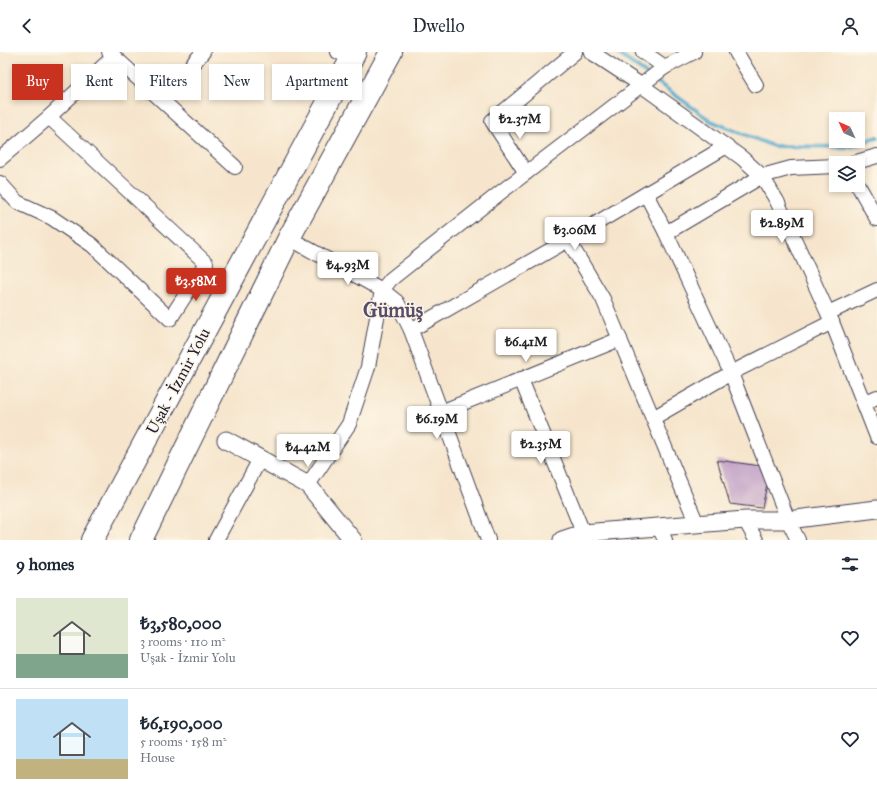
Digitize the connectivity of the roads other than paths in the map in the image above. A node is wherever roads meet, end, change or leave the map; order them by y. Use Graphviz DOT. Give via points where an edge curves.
graph roads {
  1 [pos="203,52"];
  2 [pos="391,52"];
  3 [pos="575,52"];
  4 [pos="591,52"];
  5 [pos="643,52"];
  6 [pos="694,52"];
  7 [pos="736,52"];
  8 [pos="112,54"];
  9 [pos="348,54"];
  10 [pos="193,64"];
  11 [pos="665,67"];
  12 [pos="135,75"];
  13 [pos="756,85"];
  14 [pos="642,86"];
  15 [pos="162,100"];
  16 [pos="49,117"];
  17 [pos="725,147"];
  18 [pos="877,156"];
  19 [pos="0,159"];
  20 [pos="865,160"];
  21 [pos="829,166"];
  22 [pos="234,168"];
  23 [pos="526,173"];
  24 [pos="762,176"];
  25 [pos="0,182"];
  26 [pos="862,192"];
  27 [pos="646,194"];
  28 [pos="877,219"];
  29 [pos="666,233"];
  30 [pos="289,238"];
  31 [pos="568,240"];
  32 [pos="382,290"];
  33 [pos="877,290"];
  34 [pos="830,317"];
  35 [pos="411,330"];
  36 [pos="620,339"];
  37 [pos="731,373"];
  38 [pos="521,379"];
  39 [pos="877,397"];
  40 [pos="864,402"];
  41 [pos="441,412"];
  42 [pos="653,418"];
  43 [pos="877,437"];
  44 [pos="226,440"];
  45 [pos="260,459"];
  46 [pos="308,485"];
  47 [pos="877,508"];
  48 [pos="745,520"];
  49 [pos="788,520"];
  50 [pos="697,524"];
  51 [pos="662,533"];
  52 [pos="585,537"];
  53 [pos="92,540"];
  54 [pos="141,540"];
  55 [pos="216,540"];
  56 [pos="353,540"];
  57 [pos="488,540"];
  58 [pos="562,540"];
  59 [pos="756,540"];
  60 [pos="798,540"];
  1 -- 10 [label="street"];
  2 -- 30 [label="highway"];
  3 -- 23 [label="street" via="492,121"];
  4 -- 14 [label="street"];
  5 -- 11 [label="street"];
  6 -- 11 [label="street"];
  7 -- 13 [label="street"];
  8 -- 12 [label="street"];
  8 -- 16 [label="street"];
  9 -- 53 [label="highway, Uşak - İzmir Yolu"];
  11 -- 14 [label="street"];
  14 -- 17 [label="street"];
  14 -- 23 [label="street"];
  15 -- 22 [label="street"];
  16 -- 19 [label="street"];
  16 -- 25 [label="street" via="206,263 170,319 92,244 52,218 17,202"];
  17 -- 24 [label="street"];
  17 -- 27 [label="street"];
  18 -- 20 [label="street"];
  21 -- 24 [label="street" via="791,168"];
  23 -- 32 [label="street" via="391,279"];
  24 -- 29 [label="street"];
  24 -- 34 [label="street" via="777,201"];
  26 -- 28 [label="street"];
  27 -- 29 [label="street"];
  27 -- 31 [label="street"];
  29 -- 37 [label="street"];
  30 -- 32 [label="street"];
  30 -- 54 [label="highway"];
  31 -- 35 [label="street"];
  31 -- 36 [label="street" via="603,299"];
  32 -- 35 [label="street" via="396,302"];
  32 -- 46 [label="street" via="368,367 349,424"];
  33 -- 34 [label="street"];
  34 -- 37 [label="street"];
  34 -- 40 [label="street"];
  35 -- 41 [label="street"];
  36 -- 38 [label="street"];
  36 -- 42 [label="street"];
  37 -- 42 [label="street"];
  37 -- 49 [label="street"];
  38 -- 41 [label="street"];
  38 -- 52 [label="street"];
  39 -- 40 [label="street"];
  40 -- 43 [label="street"];
  41 -- 57 [label="street"];
  42 -- 50 [label="street"];
  44 -- 45 [label="street"];
  45 -- 46 [label="street"];
  45 -- 55 [label="street"];
  46 -- 56 [label="street"];
  47 -- 49 [label="street"];
  48 -- 49 [label="street"];
  48 -- 50 [label="street"];
  48 -- 59 [label="street"];
  49 -- 60 [label="street"];
  50 -- 51 [label="street"];
  51 -- 52 [label="street"];
  52 -- 58 [label="street"];
}
